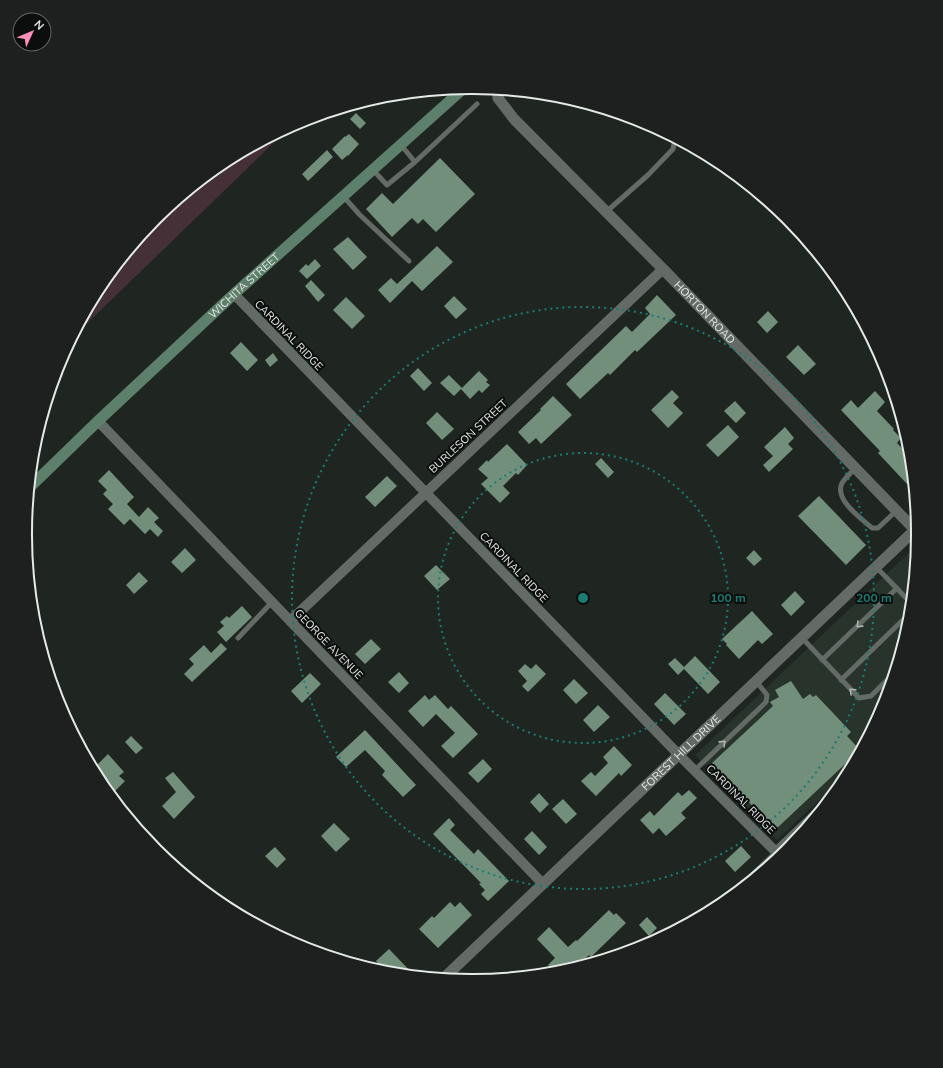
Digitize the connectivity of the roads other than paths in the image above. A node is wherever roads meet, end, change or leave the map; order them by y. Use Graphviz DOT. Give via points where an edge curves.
graph roads {
  1 [pos="457,95"];
  2 [pos="497,95"];
  3 [pos="477,104"];
  4 [pos="674,144"];
  5 [pos="400,145"];
  6 [pos="415,162"];
  7 [pos="373,170"];
  8 [pos="343,196"];
  9 [pos="606,212"];
  10 [pos="409,261"];
  11 [pos="663,269"];
  12 [pos="234,294"];
  13 [pos="98,421"];
  14 [pos="855,468"];
  15 [pos="36,482"];
  16 [pos="425,492"];
  17 [pos="896,511"];
  18 [pos="911,524"];
  19 [pos="911,535"];
  20 [pos="876,567"];
  21 [pos="897,588"];
  22 [pos="906,598"];
  23 [pos="272,602"];
  24 [pos="903,620"];
  25 [pos="290,621"];
  26 [pos="238,638"];
  27 [pos="802,638"];
  28 [pos="822,660"];
  29 [pos="841,680"];
  30 [pos="756,681"];
  31 [pos="886,681"];
  32 [pos="679,755"];
  33 [pos="695,770"];
  34 [pos="775,851"];
  35 [pos="543,884"];
  36 [pos="449,973"];
  1 -- 5 [label="main road, WICHITA STREET"];
  2 -- 9 [label="street, HORTON ROAD" via="514,119"];
  3 -- 6 [label="lane"];
  4 -- 9 [label="lane" via="673,149 648,174"];
  5 -- 6 [label="lane"];
  5 -- 7 [label="main road, WICHITA STREET"];
  6 -- 7 [label="lane" via="387,184"];
  7 -- 8 [label="main road, WICHITA STREET"];
  8 -- 10 [label="lane"];
  8 -- 12 [label="main road, WICHITA STREET"];
  9 -- 11 [label="street, HORTON ROAD"];
  11 -- 14 [label="street, HORTON ROAD"];
  11 -- 16 [label="street, BURLESON STREET"];
  12 -- 13 [label="main road, WICHITA STREET"];
  12 -- 16 [label="street, CARDINAL RIDGE"];
  13 -- 15 [label="main road, WICHITA STREET"];
  13 -- 23 [label="street, GEORGE AVENUE"];
  14 -- 17 [label="street, HORTON ROAD"];
  14 -- 17 [label="lane" via="842,483 840,492 843,501 872,528 878,528"];
  16 -- 25 [label="street, BURLESON STREET"];
  16 -- 32 [label="street, CARDINAL RIDGE"];
  17 -- 18 [label="street, HORTON ROAD"];
  19 -- 20 [label="street, FOREST HILL DRIVE"];
  20 -- 21 [label="lane"];
  20 -- 27 [label="street, FOREST HILL DRIVE"];
  21 -- 22 [label="lane"];
  21 -- 28 [label="lane, one-way"];
  23 -- 25 [label="street, GEORGE AVENUE"];
  23 -- 26 [label="lane"];
  24 -- 29 [label="lane"];
  25 -- 35 [label="street, GEORGE AVENUE"];
  27 -- 28 [label="lane"];
  27 -- 30 [label="street, FOREST HILL DRIVE"];
  28 -- 29 [label="lane"];
  31 -- 29 [label="lane, one-way" via="871,696 860,698"];
  30 -- 32 [label="street, FOREST HILL DRIVE"];
  33 -- 30 [label="lane, one-way" via="766,702 767,695"];
  32 -- 33 [label="street, CARDINAL RIDGE"];
  32 -- 35 [label="street, FOREST HILL DRIVE"];
  33 -- 34 [label="street, CARDINAL RIDGE"];
  35 -- 36 [label="street, FOREST HILL DRIVE"];
}
